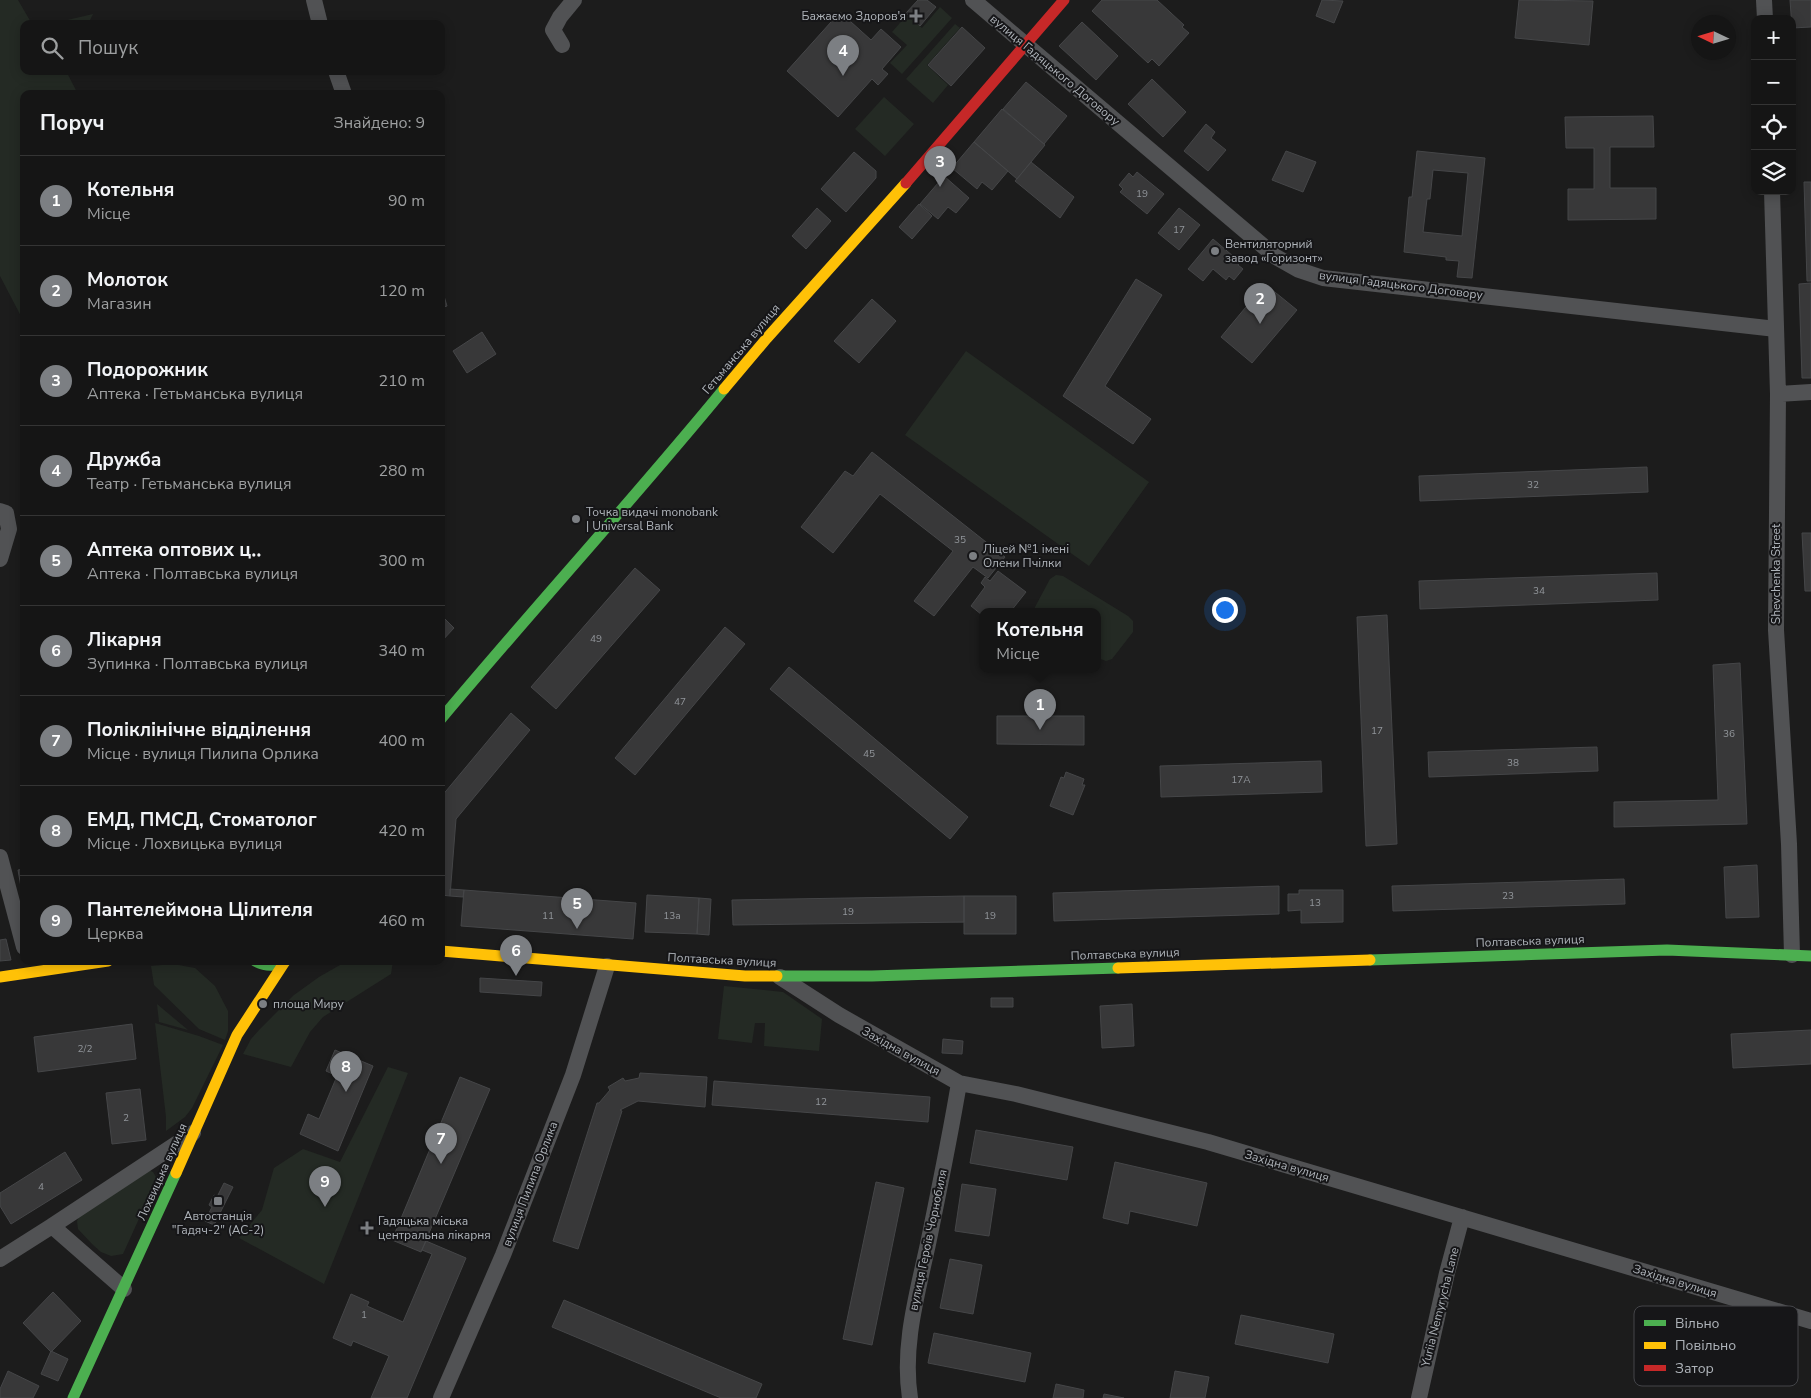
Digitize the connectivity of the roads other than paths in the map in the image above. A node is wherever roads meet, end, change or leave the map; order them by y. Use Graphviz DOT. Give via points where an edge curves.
graph roads {
  1 [pos="314,0"];
  2 [pos="574,0"];
  3 [pos="973,0"];
  4 [pos="1064,0"];
  5 [pos="1764,0"];
  6 [pos="1765,15"];
  7 [pos="319,20"];
  8 [pos="562,44"];
  9 [pos="1025,44"];
  10 [pos="337,75"];
  11 [pos="343,90"];
  12 [pos="1772,195"];
  13 [pos="1776,330"];
  14 [pos="1811,392"];
  15 [pos="1778,394"];
  16 [pos="0,511"];
  17 [pos="0,560"];
  18 [pos="445,714"];
  19 [pos="0,857"];
  20 [pos="20,932"];
  21 [pos="445,951"];
  22 [pos="1792,956"];
  23 [pos="1811,956"];
  24 [pos="55,965"];
  25 [pos="265,965"];
  26 [pos="278,965"];
  27 [pos="283,965"];
  28 [pos="607,966"];
  29 [pos="29,967"];
  30 [pos="0,977"];
  31 [pos="780,977"];
  32 [pos="959,1083"];
  33 [pos="195,1132"];
  34 [pos="1462,1217"];
  35 [pos="52,1226"];
  36 [pos="0,1258"];
  37 [pos="124,1289"];
  38 [pos="1761,1306"];
  39 [pos="1798,1317"];
  40 [pos="1811,1321"];
  41 [pos="73,1398"];
  42 [pos="441,1398"];
  43 [pos="910,1398"];
  44 [pos="1419,1398"];
  1 -- 7 [label="street"];
  2 -- 8 [label="street" via="553,30"];
  3 -- 9 [label="street, вулиця Гадяцького Договору"];
  4 -- 9 [label="street, Гетьманська вулиця"];
  5 -- 6 [label="street"];
  9 -- 13 [label="street, вулиця Гадяцького Договору" via="1276,257 1299,270 1323,278"];
  9 -- 18 [label="street, Гетьманська вулиця" via="868,227 767,338"];
  10 -- 11 [label="street"];
  12 -- 13 [label="street, Shevchenka Street"];
  13 -- 15 [label="street, Shevchenka Street"];
  14 -- 15 [label="street"];
  15 -- 22 [label="street, Shevchenka Street" via="1776,630"];
  16 -- 17 [label="street" via="6,513 9,529"];
  19 -- 20 [label="street"];
  21 -- 28 [label="street, Полтавська вулиця"];
  22 -- 23 [label="street, Полтавська вулиця"];
  22 -- 31 [label="street, Полтавська вулиця" via="1667,950"];
  24 -- 29 [label="street"];
  25 -- 26 [label="street"];
  27 -- 33 [label="street, Лохвицька вулиця" via="237,1035"];
  28 -- 31 [label="street, Полтавська вулиця"];
  28 -- 42 [label="street, вулиця Пилипа Орлика" via="573,1074 503,1255"];
  29 -- 30 [label="street"];
  31 -- 32 [label="street, Західна вулиця" via="839,1015"];
  32 -- 34 [label="street, Західна вулиця" via="1208,1142"];
  32 -- 43 [label="street, вулиця Героїв Чорнобиля" via="909,1331 907,1382"];
  33 -- 35 [label="street"];
  33 -- 37 [label="street, Лохвицька вулиця"];
  34 -- 38 [label="street, Західна вулиця"];
  34 -- 44 [label="street, Yuriia Nemyrycha Lane"];
  35 -- 36 [label="street"];
  35 -- 37 [label="street"];
  37 -- 41 [label="street, Лохвицька вулиця"];
  39 -- 40 [label="street, Західна вулиця"];
}
